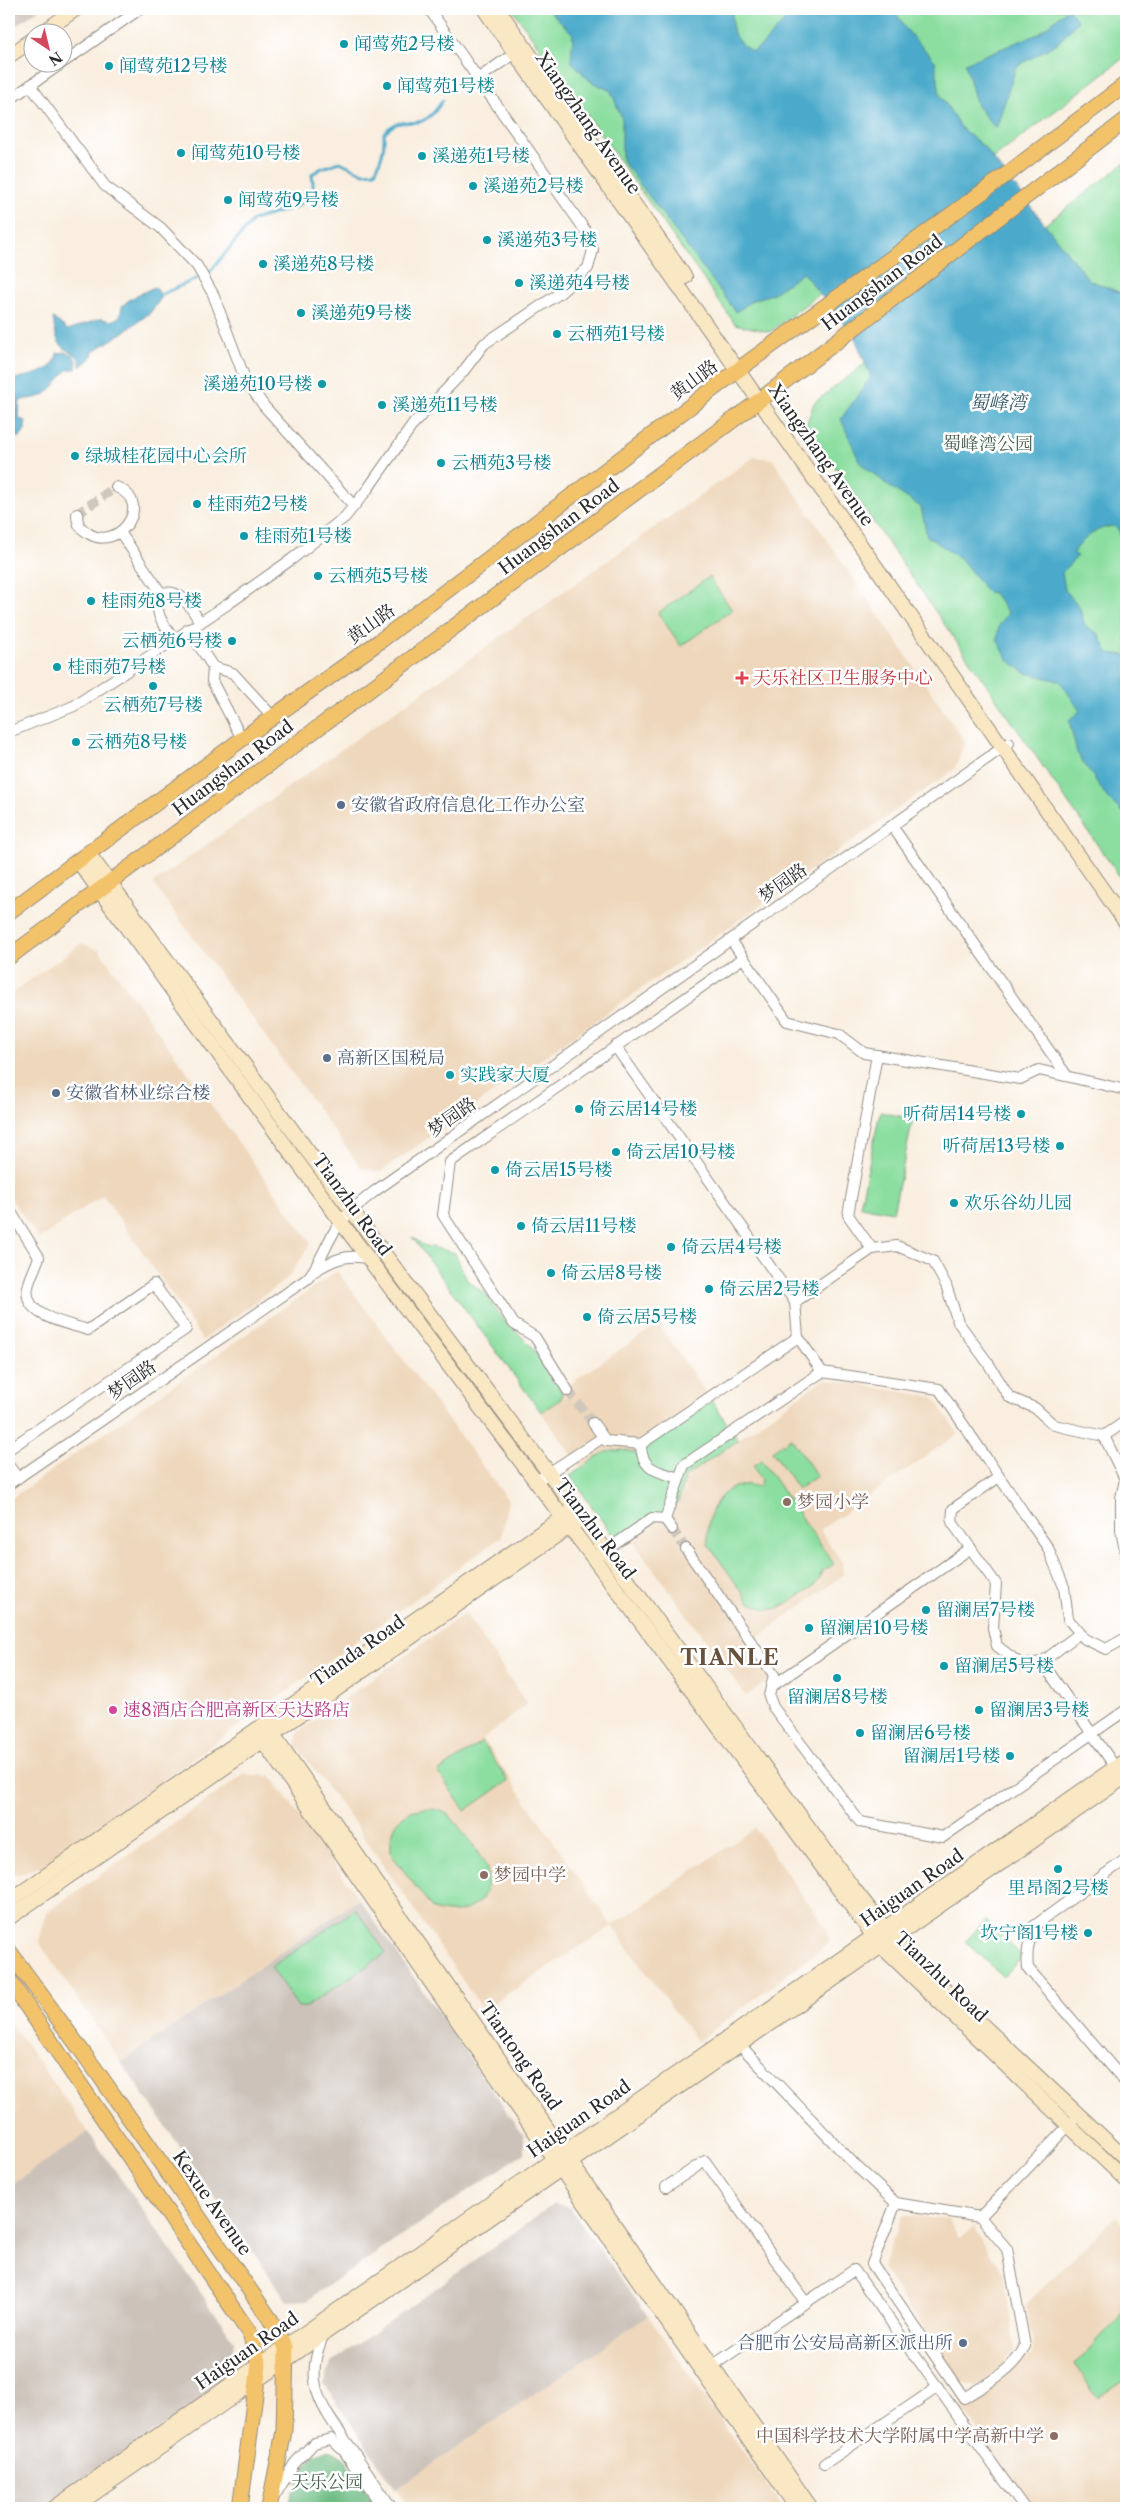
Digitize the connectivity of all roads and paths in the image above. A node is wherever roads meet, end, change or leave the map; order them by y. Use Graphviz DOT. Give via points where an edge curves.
graph roads {
  1 [pos="76,9"];
  2 [pos="140,9"];
  3 [pos="429,9"];
  4 [pos="484,9"];
  5 [pos="498,9"];
  6 [pos="57,22"];
  7 [pos="22,47"];
  8 [pos="520,49"];
  9 [pos="9,56"];
  10 [pos="479,78"];
  11 [pos="1126,84"];
  12 [pos="30,85"];
  13 [pos="9,100"];
  14 [pos="1126,120"];
  15 [pos="742,367"];
  16 [pos="763,398"];
  17 [pos="116,487"];
  18 [pos="354,506"];
  19 [pos="77,514"];
  20 [pos="120,532"];
  21 [pos="161,593"];
  22 [pos="200,622"];
  23 [pos="188,629"];
  24 [pos="173,639"];
  25 [pos="213,667"];
  26 [pos="273,717"];
  27 [pos="9,732"];
  28 [pos="242,739"];
  29 [pos="1006,745"];
  30 [pos="892,826"];
  31 [pos="83,857"];
  32 [pos="104,887"];
  33 [pos="9,912"];
  34 [pos="1126,912"];
  35 [pos="1126,923"];
  36 [pos="731,940"];
  37 [pos="9,957"];
  38 [pos="743,958"];
  39 [pos="615,1046"];
  40 [pos="877,1055"];
  41 [pos="1067,1076"];
  42 [pos="1126,1090"];
  43 [pos="9,1209"];
  44 [pos="352,1211"];
  45 [pos="342,1222"];
  46 [pos="872,1248"];
  47 [pos="369,1259"];
  48 [pos="313,1273"];
  49 [pos="795,1302"];
  50 [pos="798,1337"];
  51 [pos="822,1372"];
  52 [pos="568,1391"];
  53 [pos="1126,1421"];
  54 [pos="593,1423"];
  55 [pos="1104,1436"];
  56 [pos="602,1438"];
  57 [pos="641,1444"];
  58 [pos="9,1449"];
  59 [pos="9,1466"];
  60 [pos="549,1473"];
  61 [pos="999,1477"];
  62 [pos="18,1478"];
  63 [pos="679,1478"];
  64 [pos="535,1482"];
  65 [pos="9,1484"];
  66 [pos="579,1513"];
  67 [pos="665,1519"];
  68 [pos="566,1522"];
  69 [pos="672,1529"];
  70 [pos="971,1548"];
  71 [pos="686,1549"];
  72 [pos="600,1555"];
  73 [pos="1126,1557"];
  74 [pos="1080,1633"];
  75 [pos="1126,1638"];
  76 [pos="1042,1662"];
  77 [pos="771,1687"];
  78 [pos="1126,1710"];
  79 [pos="265,1732"];
  80 [pos="1092,1734"];
  81 [pos="1123,1771"];
  82 [pos="1126,1859"];
  83 [pos="9,1901"];
  84 [pos="9,1918"];
  85 [pos="883,1938"];
  86 [pos="9,1951"];
  87 [pos="9,1980"];
  88 [pos="735,2041"];
  89 [pos="1126,2083"];
  90 [pos="1080,2114"];
  91 [pos="1069,2126"];
  92 [pos="1126,2159"];
  93 [pos="562,2161"];
  94 [pos="1126,2180"];
  95 [pos="666,2187"];
  96 [pos="896,2203"];
  97 [pos="980,2217"];
  98 [pos="806,2303"];
  99 [pos="324,2334"];
  100 [pos="286,2354"];
  101 [pos="259,2365"];
  102 [pos="712,2366"];
  103 [pos="256,2381"];
  104 [pos="938,2387"];
  105 [pos="824,2464"];
  106 [pos="269,2507"];
  107 [pos="54,2508"];
  108 [pos="73,2508"];
  109 [pos="240,2508"];
  110 [pos="383,2508"];
  111 [pos="392,2508"];
  112 [pos="797,2508"];
  113 [pos="811,2508"];
  114 [pos="1024,2508"];
  1 -- 6 [label="street"];
  2 -- 12 [label="street"];
  3 -- 10 [label="street"];
  4 -- 8 [label="street, Xiangzhang Avenue"];
  5 -- 8 [label="street, Xiangzhang Avenue"];
  7 -- 9 [label="street"];
  8 -- 10 [label="street"];
  8 -- 15 [label="street, Xiangzhang Avenue"];
  10 -- 18 [label="street" via="585,230 594,250 588,268 560,293 484,344 462,373 414,423"];
  11 -- 15 [label="main road, 黄山路"];
  12 -- 13 [label="street"];
  12 -- 18 [label="street" via="105,186 161,228 203,276 245,379 264,406"];
  14 -- 16 [label="main road, Huangshan Road"];
  15 -- 16 [label="street, Xiangzhang Avenue"];
  15 -- 26 [label="main road, 黄山路" via="380,641"];
  16 -- 29 [label="street, Xiangzhang Avenue"];
  16 -- 32 [label="main road, Huangshan Road"];
  17 -- 20 [label="street" via="129,497 134,509 131,521"];
  18 -- 22 [label="street" via="345,517 292,559"];
  19 -- 20 [label="street" via="81,528 92,536 106,538"];
  20 -- 21 [label="street"];
  21 -- 22 [label="street" via="176,593"];
  21 -- 24 [label="street" via="156,606"];
  22 -- 23 [label="street"];
  23 -- 24 [label="street"];
  23 -- 25 [label="street"];
  24 -- 27 [label="street" via="74,706"];
  25 -- 26 [label="street" via="233,673"];
  25 -- 28 [label="street" via="212,681"];
  26 -- 28 [label="main road, 黄山路"];
  28 -- 31 [label="main road, 黄山路"];
  29 -- 30 [label="street, 梦园路"];
  29 -- 34 [label="street, Xiangzhang Avenue"];
  29 -- 35 [label="street, Xiangzhang Avenue"];
  30 -- 36 [label="street, 梦园路"];
  30 -- 41 [label="street"];
  31 -- 32 [label="street, Tianzhu Road"];
  31 -- 33 [label="main road, 黄山路"];
  32 -- 37 [label="main road, Huangshan Road"];
  32 -- 44 [label="street, Tianzhu Road"];
  32 -- 45 [label="street, Tianzhu Road"];
  36 -- 38 [label="street"];
  36 -- 44 [label="street, 梦园路"];
  38 -- 39 [label="street"];
  38 -- 40 [label="street" via="787,1021 839,1034 864,1053"];
  39 -- 49 [label="street"];
  39 -- 52 [label="street" via="450,1162 443,1214 514,1324 535,1337"];
  40 -- 41 [label="street" via="1020,1079 1039,1070"];
  40 -- 46 [label="street" via="848,1215"];
  41 -- 42 [label="street"];
  43 -- 58 [label="street" via="40,1257 28,1288 30,1302 37,1313 88,1330 154,1284 186,1329"];
  44 -- 45 [label="street, 梦园路"];
  44 -- 60 [label="street, Tianzhu Road"];
  45 -- 47 [label="street, Tianzhu Road"];
  45 -- 48 [label="street, 梦园路"];
  46 -- 49 [label="street"];
  46 -- 55 [label="street" via="897,1246 933,1261 946,1285 958,1322 1009,1397 1035,1408 1054,1425"];
  47 -- 48 [label="street" via="347,1256 329,1262"];
  47 -- 64 [label="street, Tianzhu Road"];
  48 -- 62 [label="street, 梦园路"];
  49 -- 50 [label="street"];
  50 -- 51 [label="street"];
  50 -- 57 [label="street"];
  51 -- 61 [label="street" via="939,1389"];
  51 -- 63 [label="street" via="684,1465"];
  53 -- 55 [label="street"];
  54 -- 56 [label="street"];
  55 -- 73 [label="street" via="1125,1478 1121,1498"];
  56 -- 57 [label="street"];
  56 -- 60 [label="street"];
  57 -- 63 [label="street" via="641,1457 646,1464"];
  59 -- 62 [label="street"];
  60 -- 64 [label="street"];
  60 -- 66 [label="street, Tianzhu Road"];
  61 -- 70 [label="street" via="953,1509 952,1522"];
  61 -- 74 [label="street" via="1048,1548 1064,1587 1068,1618"];
  62 -- 65 [label="street, 梦园路"];
  63 -- 67 [label="street"];
  64 -- 68 [label="street, Tianzhu Road"];
  66 -- 68 [label="street, Tianda Road"];
  66 -- 72 [label="street, Tianzhu Road"];
  67 -- 69 [label="street"];
  67 -- 72 [label="street" via="652,1518"];
  68 -- 72 [label="street, Tianzhu Road"];
  68 -- 79 [label="street, Tianda Road"];
  70 -- 76 [label="street" via="996,1584 992,1628 997,1646 1022,1665"];
  70 -- 77 [label="street"];
  71 -- 77 [label="street" via="774,1674"];
  72 -- 85 [label="street, Tianzhu Road"];
  74 -- 75 [label="street" via="1106,1649"];
  74 -- 76 [label="street"];
  76 -- 80 [label="street"];
  77 -- 80 [label="street" via="769,1696 773,1707 860,1822 943,1837"];
  78 -- 80 [label="street"];
  79 -- 83 [label="street, Tianda Road"];
  79 -- 84 [label="street, Tianda Road"];
  79 -- 93 [label="street, Tiantong Road"];
  80 -- 81 [label="street"];
  81 -- 85 [label="street, Haiguan Road"];
  82 -- 89 [label="street" via="1034,1926 1027,1958 1028,1968"];
  85 -- 88 [label="street, Haiguan Road"];
  85 -- 90 [label="street, Tianzhu Road" via="901,1949"];
  85 -- 91 [label="street, Tianzhu Road"];
  86 -- 100 [label="main road, Kexue Avenue" via="270,2319"];
  87 -- 101 [label="main road" via="250,2334"];
  88 -- 93 [label="street, Haiguan Road"];
  88 -- 96 [label="street"];
  90 -- 91 [label="street"];
  90 -- 92 [label="street, Tianzhu Road"];
  91 -- 94 [label="street, Tianzhu Road"];
  91 -- 97 [label="street"];
  93 -- 99 [label="street, Haiguan Road"];
  93 -- 100 [label="street, Haiguan Road"];
  93 -- 102 [label="street, Tiantong Road"];
  93 -- 112 [label="street, Tiantong Road"];
  95 -- 98 [label="street" via="706,2161"];
  96 -- 97 [label="street"];
  96 -- 97 [label="street" via="872,2264 964,2398 995,2379 1020,2358 1025,2346 1007,2249"];
  98 -- 102 [label="street"];
  98 -- 104 [label="street" via="854,2270"];
  99 -- 100 [label="street, Haiguan Road"];
  99 -- 111 [label="street" via="314,2362 315,2384 322,2408"];
  100 -- 101 [label="street, Haiguan Road"];
  100 -- 103 [label="street, Haiguan Road"];
  100 -- 106 [label="main road" via="284,2431"];
  101 -- 103 [label="main road"];
  101 -- 107 [label="street, Haiguan Road"];
  102 -- 113 [label="street, Tiantong Road"];
  103 -- 108 [label="street, Haiguan Road"];
  103 -- 109 [label="main road"];
  104 -- 105 [label="street"];
  104 -- 114 [label="street"];
  106 -- 110 [label="street" via="294,2464 314,2443 331,2439 344,2451"];
}
